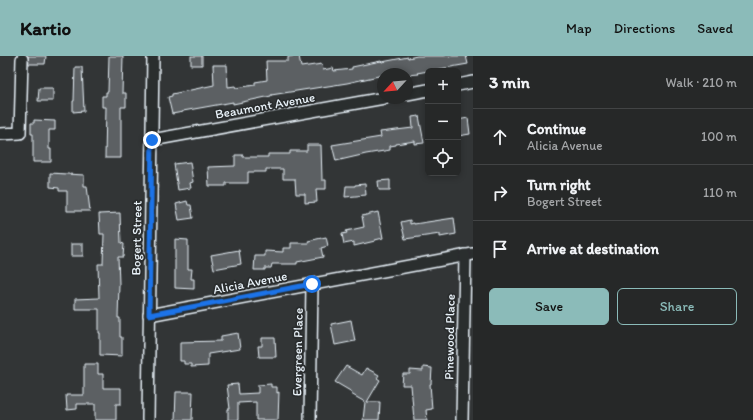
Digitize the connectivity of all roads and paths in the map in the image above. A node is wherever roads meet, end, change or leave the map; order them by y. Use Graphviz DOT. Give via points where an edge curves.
graph roads {
  1 [pos="153,56"];
  2 [pos="22,59"];
  3 [pos="473,82"];
  4 [pos="461,84"];
  5 [pos="425,91"];
  6 [pos="413,93"];
  7 [pos="377,99"];
  8 [pos="0,134"];
  9 [pos="152,140"];
  10 [pos="469,255"];
  11 [pos="312,284"];
  12 [pos="149,315"];
  13 [pos="148,420"];
  14 [pos="310,420"];
  15 [pos="462,420"];
  1 -- 9 [label="street, Bogert Street"];
  2 -- 8 [label="street" via="20,133"];
  3 -- 4 [label="street"];
  5 -- 6 [label="street"];
  7 -- 9 [label="street, Beaumont Avenue"];
  9 -- 12 [label="street, Bogert Street"];
  10 -- 11 [label="street, Alicia Avenue"];
  10 -- 15 [label="street, Pinewood Place"];
  11 -- 12 [label="street, Alicia Avenue"];
  11 -- 14 [label="street, Evergreen Place"];
  12 -- 13 [label="street, Bogert Street"];
}
